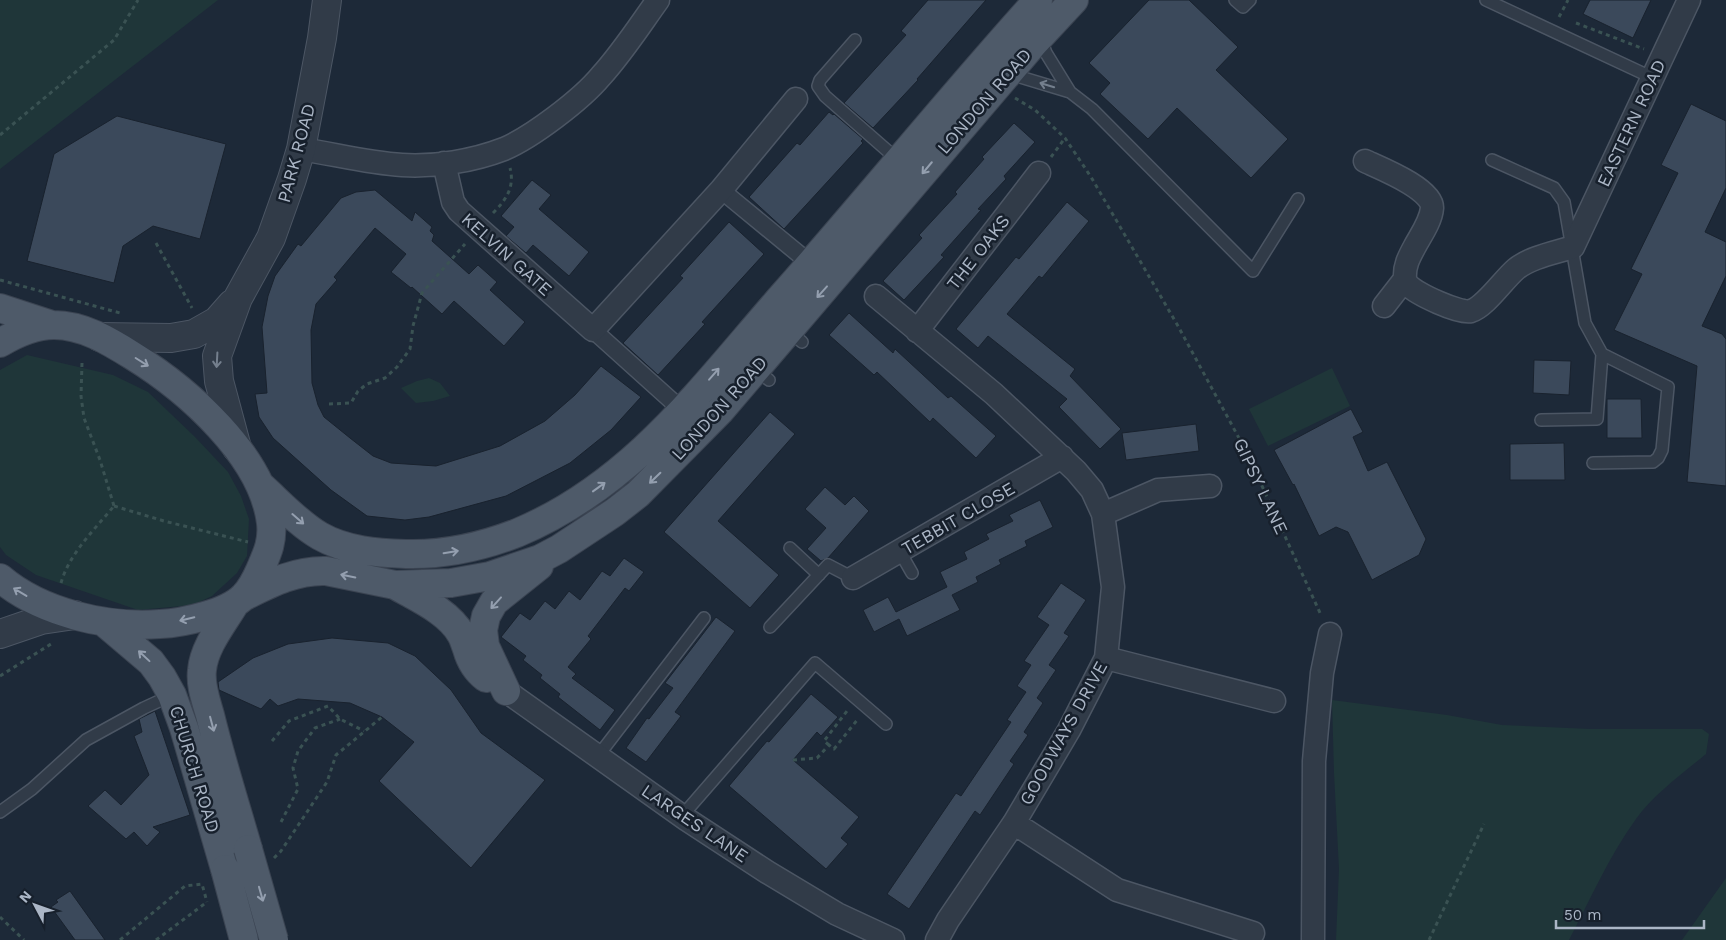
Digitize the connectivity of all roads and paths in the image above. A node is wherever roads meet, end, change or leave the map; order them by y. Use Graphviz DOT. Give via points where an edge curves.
graph roads {
  1 [pos="138,0"];
  2 [pos="327,0"];
  3 [pos="1074,0"];
  4 [pos="1235,0"];
  5 [pos="1250,0"];
  6 [pos="1486,0"];
  7 [pos="1568,0"];
  8 [pos="1689,0"];
  9 [pos="656,1"];
  10 [pos="1550,12"];
  11 [pos="1028,16"];
  12 [pos="1559,17"];
  13 [pos="855,40"];
  14 [pos="1646,50"];
  15 [pos="1653,78"];
  16 [pos="1009,84"];
  17 [pos="1070,92"];
  18 [pos="796,100"];
  19 [pos="0,135"];
  20 [pos="504,148"];
  21 [pos="301,149"];
  22 [pos="898,160"];
  23 [pos="1492,160"];
  24 [pos="1365,161"];
  25 [pos="444,163"];
  26 [pos="1038,173"];
  27 [pos="721,190"];
  28 [pos="1298,199"];
  29 [pos="490,216"];
  30 [pos="466,243"];
  31 [pos="156,244"];
  32 [pos="1573,247"];
  33 [pos="810,264"];
  34 [pos="1405,279"];
  35 [pos="0,280"];
  36 [pos="876,296"];
  37 [pos="238,298"];
  38 [pos="1384,306"];
  39 [pos="99,307"];
  40 [pos="0,308"];
  41 [pos="192,309"];
  42 [pos="52,325"];
  43 [pos="593,330"];
  44 [pos="917,331"];
  45 [pos="100,337"];
  46 [pos="0,342"];
  47 [pos="1602,354"];
  48 [pos="82,363"];
  49 [pos="672,402"];
  50 [pos="329,404"];
  51 [pos="1541,420"];
  52 [pos="237,448"];
  53 [pos="1062,458"];
  54 [pos="1593,463"];
  55 [pos="261,486"];
  56 [pos="1210,486"];
  57 [pos="114,506"];
  58 [pos="1103,514"];
  59 [pos="251,543"];
  60 [pos="790,548"];
  61 [pos="559,549"];
  62 [pos="900,552"];
  63 [pos="912,573"];
  64 [pos="819,575"];
  65 [pos="0,578"];
  66 [pos="853,578"];
  67 [pos="61,583"];
  68 [pos="395,585"];
  69 [pos="239,600"];
  70 [pos="75,614"];
  71 [pos="704,618"];
  72 [pos="105,623"];
  73 [pos="770,627"];
  74 [pos="0,634"];
  75 [pos="1330,634"];
  76 [pos="51,644"];
  77 [pos="1106,658"];
  78 [pos="0,676"];
  79 [pos="506,691"];
  80 [pos="172,695"];
  81 [pos="856,698"];
  82 [pos="1274,701"];
  83 [pos="867,708"];
  84 [pos="382,717"];
  85 [pos="340,719"];
  86 [pos="886,724"];
  87 [pos="364,731"];
  88 [pos="272,741"];
  89 [pos="829,745"];
  90 [pos="598,756"];
  91 [pos="793,760"];
  92 [pos="0,812"];
  93 [pos="682,816"];
  94 [pos="281,822"];
  95 [pos="1014,823"];
  96 [pos="1484,824"];
  97 [pos="259,855"];
  98 [pos="211,899"];
  99 [pos="207,902"];
  100 [pos="0,917"];
  101 [pos="1253,934"];
  102 [pos="24,940"];
  103 [pos="120,940"];
  104 [pos="156,940"];
  105 [pos="244,940"];
  106 [pos="274,940"];
  107 [pos="893,940"];
  108 [pos="937,940"];
  109 [pos="1313,940"];
  110 [pos="1429,940"];
  1 -- 19 [label="path" via="114,40"];
  2 -- 21 [label="street, PARK ROAD"];
  3 -- 11 [label="main road, LONDON ROAD"];
  4 -- 5 [label="lane" via="1243,7"];
  6 -- 15 [label="lane"];
  7 -- 12 [label="path"];
  8 -- 15 [label="street, EASTERN ROAD"];
  9 -- 20 [label="street" via="601,77 555,117"];
  10 -- 12 [label="path"];
  11 -- 16 [label="main road, LONDON ROAD"];
  11 -- 17 [label="lane"];
  11 -- 22 [label="main road, LONDON ROAD" via="977,68"];
  12 -- 14 [label="path"];
  13 -- 22 [label="lane" via="818,86 825,96"];
  15 -- 32 [label="street, EASTERN ROAD"];
  17 -- 16 [label="lane, one-way"];
  16 -- 61 [label="main road, LONDON ROAD, one-way" via="762,374 720,411 638,494"];
  16 -- 75 [label="path, GIPSY LANE" via="1065,138 1178,326 1246,451"];
  17 -- 28 [label="lane" via="1092,109 1253,271"];
  18 -- 27 [label="street"];
  20 -- 25 [label="street"];
  20 -- 29 [label="path" via="512,183 510,192"];
  21 -- 25 [label="street" via="403,165"];
  21 -- 37 [label="street, PARK ROAD" via="271,238"];
  22 -- 33 [label="main road, LONDON ROAD"];
  23 -- 32 [label="lane" via="1554,188 1564,202"];
  24 -- 34 [label="street" via="1416,187 1432,204 1406,265"];
  25 -- 43 [label="street, KELVIN GATE" via="452,202 459,211"];
  26 -- 44 [label="street, THE OAKS"];
  27 -- 33 [label="street"];
  27 -- 43 [label="street"];
  30 -- 50 [label="path" via="422,293 410,350 397,367 384,378 367,384 351,403"];
  31 -- 41 [label="path"];
  32 -- 34 [label="street" via="1526,262 1482,303 1467,312 1435,301 1407,284"];
  32 -- 47 [label="lane" via="1585,323"];
  55 -- 33 [label="main road, LONDON ROAD, one-way" via="320,536 350,548 392,554 444,553 511,535 578,502 637,457 678,416"];
  34 -- 38 [label="street"];
  35 -- 39 [label="path"];
  36 -- 44 [label="street"];
  37 -- 45 [label="street, PARK ROAD" via="217,321 194,334 171,338"];
  37 -- 52 [label="street, PARK ROAD, one-way" via="216,362"];
  40 -- 42 [label="main road"];
  42 -- 45 [label="main road" via="79,329"];
  42 -- 46 [label="main road"];
  43 -- 49 [label="street"];
  44 -- 53 [label="street" via="994,394"];
  45 -- 52 [label="main road, one-way" via="154,369 191,398"];
  47 -- 51 [label="lane" via="1597,419"];
  47 -- 54 [label="lane" via="1668,387 1662,450 1658,458 1653,462"];
  48 -- 57 [label="path" via="84,418"];
  52 -- 55 [label="main road"];
  53 -- 58 [label="street, GOODWAYS DRIVE" via="1092,490"];
  53 -- 62 [label="street, TEBBIT CLOSE"];
  55 -- 69 [label="main road, CHURCH ROAD" via="271,523 271,545 258,576"];
  56 -- 58 [label="street" via="1158,490"];
  57 -- 59 [label="path"];
  57 -- 67 [label="path" via="65,570"];
  58 -- 77 [label="street, GOODWAYS DRIVE" via="1113,587"];
  60 -- 64 [label="lane"];
  61 -- 68 [label="main road, LONDON ROAD" via="490,576 451,583"];
  61 -- 79 [label="main road, one-way" via="494,602 486,616 483,630 485,646"];
  62 -- 63 [label="lane"];
  62 -- 66 [label="street, TEBBIT CLOSE"];
  64 -- 66 [label="lane" via="828,565"];
  64 -- 73 [label="lane"];
  70 -- 65 [label="main road, one-way" via="25,596"];
  68 -- 69 [label="main road, LONDON ROAD, one-way" via="315,571 279,579"];
  68 -- 79 [label="main road" via="441,613 454,625 480,674"];
  69 -- 72 [label="main road, LONDON ROAD, one-way" via="202,616 165,624"];
  69 -- 97 [label="main road, CHURCH ROAD, one-way" via="210,645 202,676 213,725"];
  70 -- 72 [label="main road"];
  70 -- 74 [label="street" via="41,620"];
  71 -- 90 [label="lane"];
  80 -- 72 [label="main road, CHURCH ROAD, one-way" via="151,662"];
  75 -- 109 [label="street" via="1322,673 1314,761"];
  76 -- 78 [label="path"];
  77 -- 82 [label="street"];
  77 -- 95 [label="street, GOODWAYS DRIVE" via="1069,730"];
  79 -- 90 [label="street, LARGES LANE"];
  80 -- 92 [label="lane" via="86,740 32,789"];
  80 -- 105 [label="main road, CHURCH ROAD, bridge"];
  81 -- 83 [label="lane"];
  81 -- 89 [label="path" via="824,741"];
  81 -- 93 [label="lane" via="815,663"];
  83 -- 86 [label="lane"];
  83 -- 89 [label="path" via="834,749"];
  84 -- 87 [label="path"];
  85 -- 87 [label="path"];
  85 -- 88 [label="path" via="328,706 289,721"];
  85 -- 94 [label="path" via="315,728 298,751 294,768 298,789"];
  87 -- 97 [label="path" via="336,755 327,782 281,851"];
  89 -- 91 [label="path" via="817,758"];
  90 -- 93 [label="street, LARGES LANE"];
  93 -- 107 [label="street, LARGES LANE" via="806,896"];
  95 -- 101 [label="street" via="1117,890"];
  95 -- 108 [label="street, GOODWAYS DRIVE"];
  96 -- 110 [label="path"];
  97 -- 106 [label="main road, CHURCH ROAD, one-way, bridge"];
  98 -- 99 [label="path"];
  99 -- 103 [label="path" via="202,884 186,886"];
  99 -- 104 [label="path"];
  100 -- 102 [label="path"];
}
